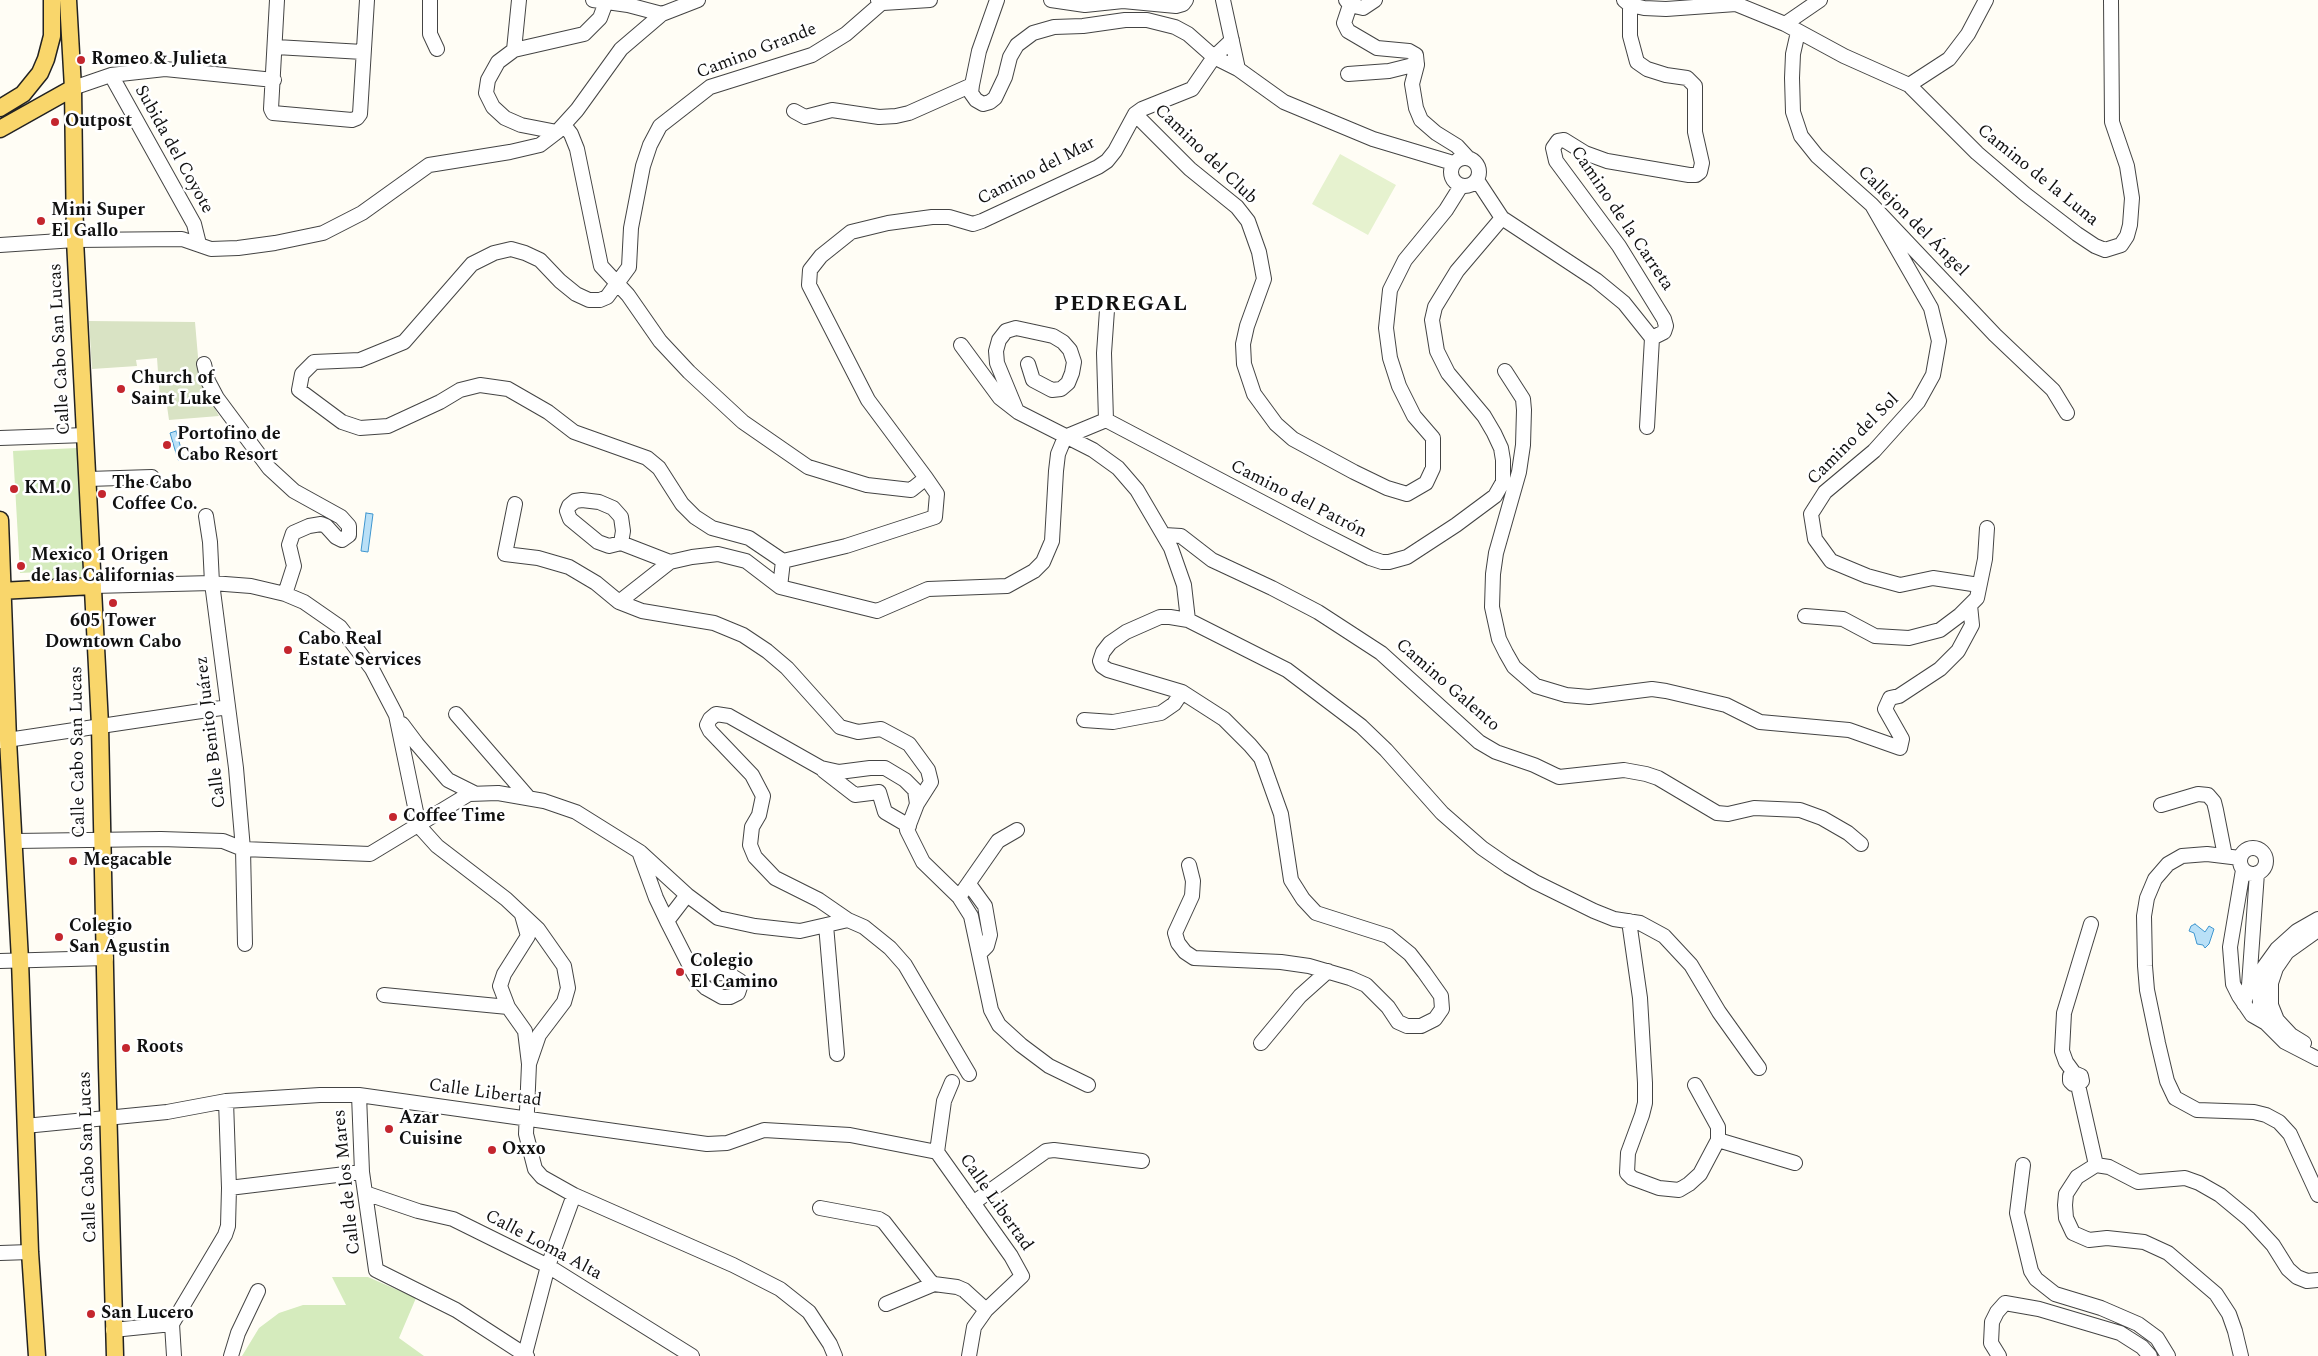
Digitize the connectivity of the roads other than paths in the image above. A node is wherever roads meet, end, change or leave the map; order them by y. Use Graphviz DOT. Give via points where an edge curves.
graph roads {
  1 [pos="52,0"];
  2 [pos="68,0"];
  3 [pos="277,0"];
  4 [pos="367,0"];
  5 [pos="430,0"];
  6 [pos="519,0"];
  7 [pos="698,0"];
  8 [pos="930,0"];
  9 [pos="997,0"];
  10 [pos="1051,0"];
  11 [pos="1186,0"];
  12 [pos="1223,0"];
  13 [pos="1375,0"];
  14 [pos="1820,0"];
  15 [pos="1986,0"];
  16 [pos="2111,0"];
  17 [pos="599,1"];
  18 [pos="882,1"];
  19 [pos="1348,2"];
  20 [pos="1627,2"];
  21 [pos="1738,2"];
  22 [pos="1699,4"];
  23 [pos="662,14"];
  24 [pos="1785,24"];
  25 [pos="1798,32"];
  26 [pos="1232,40"];
  27 [pos="276,47"];
  28 [pos="437,49"];
  29 [pos="514,50"];
  30 [pos="363,52"];
  31 [pos="1214,57"];
  32 [pos="1417,64"];
  33 [pos="1238,69"];
  34 [pos="1348,74"];
  35 [pos="111,75"];
  36 [pos="57,76"];
  37 [pos="274,80"];
  38 [pos="972,85"];
  39 [pos="1909,85"];
  40 [pos="0,108"];
  41 [pos="794,111"];
  42 [pos="1135,114"];
  43 [pos="0,116"];
  44 [pos="0,129"];
  45 [pos="561,129"];
  46 [pos="1468,158"];
  47 [pos="1453,163"];
  48 [pos="1477,180"];
  49 [pos="1461,186"];
  50 [pos="1872,205"];
  51 [pos="1502,218"];
  52 [pos="75,240"];
  53 [pos="199,244"];
  54 [pos="0,245"];
  55 [pos="617,282"];
  56 [pos="1107,310"];
  57 [pos="1652,338"];
  58 [pos="961,345"];
  59 [pos="204,364"];
  60 [pos="1028,364"];
  61 [pos="1505,371"];
  62 [pos="1018,412"];
  63 [pos="2068,413"];
  64 [pos="1106,420"];
  65 [pos="1647,427"];
  66 [pos="86,435"];
  67 [pos="1065,437"];
  68 [pos="0,438"];
  69 [pos="152,477"];
  70 [pos="926,478"];
  71 [pos="88,480"];
  72 [pos="1503,482"];
  73 [pos="1511,498"];
  74 [pos="515,504"];
  75 [pos="206,516"];
  76 [pos="0,520"];
  77 [pos="1987,528"];
  78 [pos="1164,535"];
  79 [pos="621,543"];
  80 [pos="783,561"];
  81 [pos="670,562"];
  82 [pos="212,583"];
  83 [pos="1979,584"];
  84 [pos="94,586"];
  85 [pos="780,587"];
  86 [pos="2,591"];
  87 [pos="285,594"];
  88 [pos="619,602"];
  89 [pos="1970,605"];
  90 [pos="1805,616"];
  91 [pos="1188,620"];
  92 [pos="1182,692"];
  93 [pos="228,707"];
  94 [pos="456,714"];
  95 [pos="396,715"];
  96 [pos="1084,720"];
  97 [pos="100,725"];
  98 [pos="4,740"];
  99 [pos="822,768"];
  100 [pos="474,793"];
  101 [pos="528,797"];
  102 [pos="916,804"];
  103 [pos="2161,806"];
  104 [pos="419,826"];
  105 [pos="909,826"];
  106 [pos="1017,830"];
  107 [pos="101,840"];
  108 [pos="15,841"];
  109 [pos="1861,844"];
  110 [pos="244,849"];
  111 [pos="640,852"];
  112 [pos="2225,856"];
  113 [pos="1189,865"];
  114 [pos="2246,867"];
  115 [pos="970,884"];
  116 [pos="687,895"];
  117 [pos="959,897"];
  118 [pos="522,915"];
  119 [pos="848,920"];
  120 [pos="2318,920"];
  121 [pos="667,921"];
  122 [pos="1629,921"];
  123 [pos="2091,924"];
  124 [pos="826,925"];
  125 [pos="2318,930"];
  126 [pos="245,944"];
  127 [pos="980,953"];
  128 [pos="106,958"];
  129 [pos="20,960"];
  130 [pos="0,961"];
  131 [pos="1328,971"];
  132 [pos="694,974"];
  133 [pos="384,995"];
  134 [pos="2244,1004"];
  135 [pos="508,1006"];
  136 [pos="2272,1021"];
  137 [pos="1260,1043"];
  138 [pos="2318,1049"];
  139 [pos="837,1054"];
  140 [pos="2318,1060"];
  141 [pos="529,1064"];
  142 [pos="1759,1068"];
  143 [pos="969,1074"];
  144 [pos="952,1082"];
  145 [pos="1088,1085"];
  146 [pos="1695,1085"];
  147 [pos="359,1095"];
  148 [pos="226,1101"];
  149 [pos="109,1118"];
  150 [pos="525,1118"];
  151 [pos="26,1126"];
  152 [pos="1718,1140"];
  153 [pos="937,1152"];
  154 [pos="1142,1162"];
  155 [pos="1795,1163"];
  156 [pos="2023,1165"];
  157 [pos="2096,1165"];
  158 [pos="362,1172"];
  159 [pos="229,1188"];
  160 [pos="365,1193"];
  161 [pos="574,1195"];
  162 [pos="2318,1195"];
  163 [pos="973,1203"];
  164 [pos="820,1208"];
  165 [pos="30,1252"];
  166 [pos="0,1253"];
  167 [pos="548,1266"];
  168 [pos="2318,1280"];
  169 [pos="934,1284"];
  170 [pos="258,1291"];
  171 [pos="886,1304"];
  172 [pos="986,1310"];
  173 [pos="172,1324"];
  174 [pos="113,1330"];
  175 [pos="526,1355"];
  176 [pos="37,1356"];
  177 [pos="115,1356"];
  178 [pos="174,1356"];
  179 [pos="231,1356"];
  180 [pos="692,1356"];
  181 [pos="835,1356"];
  182 [pos="969,1356"];
  183 [pos="1999,1356"];
  184 [pos="2150,1356"];
  185 [pos="2168,1356"];
  186 [pos="2240,1356"];
  1 -- 36 [label="main road" via="48,53"];
  2 -- 36 [label="main road, Calle Cabo San Lucas"];
  3 -- 27 [label="street"];
  4 -- 30 [label="street"];
  5 -- 28 [label="street" via="430,34"];
  6 -- 29 [label="street"];
  7 -- 23 [label="street"];
  8 -- 18 [label="street"];
  9 -- 38 [label="street" via="979,51"];
  10 -- 11 [label="street" via="1085,5 1123,2 1176,6"];
  12 -- 26 [label="street"];
  13 -- 19 [label="street" via="1363,8"];
  14 -- 24 [label="street"];
  15 -- 39 [label="street" via="1979,17 1949,59"];
  16 -- 39 [label="street, Camino de la Luna" via="2112,122 2132,198 2127,236 2117,248 2105,250 2095,246 2049,212 1977,153"];
  17 -- 23 [label="street"];
  17 -- 29 [label="street" via="600,18 584,34"];
  18 -- 55 [label="street, Camino Grande" via="846,34 812,55 710,87 660,126 643,166 629,267"];
  19 -- 32 [label="street" via="1344,23 1348,31 1377,48 1409,52 1416,56"];
  20 -- 22 [label="street" via="1644,8 1666,9"];
  20 -- 57 [label="street, Camino de la Carreta" via="1630,36 1637,62 1666,75 1687,78 1695,86 1695,132 1702,163 1700,172 1689,175 1607,161 1564,140 1558,141 1553,148 1556,161 1619,246 1664,319 1664,332"];
  21 -- 22 [label="street"];
  21 -- 24 [label="street"];
  23 -- 45 [label="street" via="621,49 592,92"];
  24 -- 25 [label="street"];
  25 -- 39 [label="street"];
  25 -- 50 [label="street, Callejon del Ángel" via="1792,78 1795,124 1817,156"];
  26 -- 31 [label="street"];
  26 -- 33 [label="street"];
  27 -- 30 [label="street"];
  27 -- 37 [label="street"];
  29 -- 45 [label="street" via="498,62 488,80 486,93 493,107 505,118 521,125"];
  30 -- 37 [label="street" via="360,114 357,118 277,115 271,109"];
  31 -- 33 [label="street"];
  31 -- 38 [label="street" via="1188,34 1147,20 1054,27 1033,33 1018,45 1010,57 995,98 990,102 983,104 976,100 971,93"];
  31 -- 42 [label="street" via="1192,89"];
  32 -- 34 [label="street" via="1389,71"];
  32 -- 46 [label="street" via="1412,84 1421,120"];
  33 -- 47 [label="street" via="1284,102 1373,139"];
  35 -- 36 [label="street"];
  35 -- 37 [label="street" via="165,69"];
  35 -- 53 [label="street, Subida del Coyote" via="194,224"];
  36 -- 40 [label="main road"];
  36 -- 43 [label="main road"];
  36 -- 44 [label="main road"];
  36 -- 52 [label="main road, Calle Cabo San Lucas"];
  38 -- 41 [label="street" via="896,116 832,110 805,117"];
  42 -- 49 [label="street, Camino del Club" via="1190,169 1237,207 1248,221 1264,279 1243,344 1244,364 1254,394 1276,424 1293,439 1387,488 1407,494 1426,483 1433,468 1433,438 1414,416 1390,358 1386,328 1390,290 1405,260 1446,210"];
  42 -- 70 [label="street, Camino del Mar" via="1115,151 1098,167 973,224 949,217 932,217 888,222 851,232 821,256 810,270 809,285 868,400"];
  45 -- 53 [label="street" via="540,145 429,165 362,212 323,232 247,248 211,249"];
  45 -- 55 [label="street" via="571,134 577,149 601,266"];
  46 -- 47 [label="street"];
  46 -- 48 [label="street" via="1478,166"];
  47 -- 49 [label="street" via="1451,177"];
  48 -- 49 [label="street"];
  48 -- 51 [label="street"];
  50 -- 63 [label="street, Callejon del Ángel" via="1995,335 2053,390"];
  50 -- 83 [label="street, Camino del Sol" via="1931,308 1939,341 1933,375 1918,402 1874,451 1825,492 1811,514 1815,539 1831,561 1867,576 1900,585 1933,578"];
  51 -- 57 [label="street" via="1596,280 1624,304"];
  51 -- 72 [label="street" via="1457,271 1435,308 1432,320 1437,351 1448,373 1484,416 1501,448"];
  52 -- 53 [label="street" via="182,239"];
  52 -- 54 [label="street"];
  52 -- 66 [label="main road, Calle Cabo San Lucas"];
  55 -- 70 [label="street" via="660,341 689,372 743,422 808,467 867,485 911,490"];
  55 -- 80 [label="street, Camino Grande" via="607,297 590,300 560,282 540,260 511,249 494,253 472,264 404,342 360,360 314,362 302,374 299,390 342,422 360,428 388,426 460,390 480,386 508,389 548,412 574,432 647,458 659,468 695,518 712,528 749,538"];
  56 -- 64 [label="street" via="1104,353"];
  57 -- 65 [label="street"];
  58 -- 62 [label="street" via="1000,398"];
  59 -- 87 [label="street" via="217,398 275,475 349,526 349,535 342,540 323,524 293,533 290,545 294,566"];
  60 -- 62 [label="street" via="1033,380 1052,390 1061,389 1068,383 1074,362 1070,350 1053,336 1016,328 1006,331 999,340 997,363"];
  61 -- 73 [label="street" via="1520,394 1524,410 1519,472"];
  62 -- 67 [label="street"];
  64 -- 67 [label="street"];
  64 -- 72 [label="street, Camino del Patrón" via="1382,562 1407,557 1456,525 1495,496"];
  66 -- 68 [label="street"];
  66 -- 71 [label="main road, Calle Cabo San Lucas"];
  67 -- 78 [label="street" via="1093,450 1118,468 1137,490"];
  67 -- 85 [label="street" via="1058,454 1049,552 1034,571 1007,586 928,589 877,611"];
  69 -- 71 [label="street"];
  70 -- 80 [label="street, Camino del Mar" via="937,494 936,517 846,546"];
  71 -- 84 [label="main road, Calle Cabo San Lucas"];
  72 -- 73 [label="street"];
  73 -- 89 [label="street" via="1494,567 1492,607 1499,639 1514,667 1536,686 1566,695 1589,697 1666,690 1726,705 1760,722 1849,730 1900,748 1902,738 1885,709 1890,698 1899,696 1940,669 1958,652 1972,625"];
  74 -- 88 [label="street" via="505,554 538,558 569,567"];
  75 -- 82 [label="street, Calle Benito Juárez"];
  76 -- 86 [label="main road"];
  77 -- 83 [label="street"];
  78 -- 91 [label="street" via="1184,585"];
  78 -- 109 [label="street, Camino Galento" via="1181,536 1212,560 1318,612 1381,653 1479,742 1496,752 1559,777 1624,770 1646,774 1717,813 1754,808 1800,810 1822,818"];
  79 -- 81 [label="street"];
  80 -- 85 [label="street"];
  81 -- 85 [label="street" via="718,554 746,561"];
  81 -- 88 [label="street"];
  82 -- 84 [label="street"];
  82 -- 87 [label="street" via="251,586"];
  82 -- 93 [label="street, Calle Benito Juárez"];
  83 -- 89 [label="street" via="1976,598"];
  84 -- 86 [label="main road"];
  84 -- 97 [label="main road, Calle Cabo San Lucas"];
  86 -- 98 [label="main road"];
  87 -- 95 [label="street" via="317,609 340,627 372,669"];
  88 -- 102 [label="street" via="642,611 714,624 743,635 787,668 840,727 858,732 881,729 910,744 928,770 931,782"];
  89 -- 90 [label="street" via="1940,630 1909,638 1875,636 1843,619"];
  91 -- 92 [label="street" via="1160,617 1126,632 1110,644 1100,661 1108,670"];
  91 -- 122 [label="street" via="1287,670 1361,726 1442,813 1508,866 1594,911"];
  92 -- 96 [label="street" via="1174,704 1161,713 1113,722"];
  92 -- 131 [label="street" via="1224,719 1261,758 1281,814 1291,880 1303,899 1316,912 1388,936 1410,954 1441,996 1442,1009 1435,1019 1421,1026 1407,1026 1398,1022 1366,985"];
  93 -- 97 [label="street"];
  93 -- 110 [label="street, Calle Benito Juárez"];
  94 -- 101 [label="street"];
  95 -- 100 [label="street" via="445,777"];
  95 -- 104 [label="street"];
  97 -- 98 [label="street"];
  97 -- 107 [label="main road, Calle Cabo San Lucas"];
  98 -- 108 [label="main road"];
  99 -- 102 [label="street" via="839,772 886,768 915,790"];
  99 -- 105 [label="street" via="855,795 878,792 885,812"];
  99 -- 119 [label="street" via="729,716 716,714 707,725 752,775 763,796 759,815 752,827 750,845 754,858 775,878 819,900"];
  100 -- 101 [label="street" via="498,792"];
  100 -- 104 [label="street"];
  101 -- 111 [label="street" via="576,812"];
  102 -- 105 [label="street"];
  103 -- 112 [label="street" via="2198,794 2208,796 2214,802"];
  104 -- 110 [label="street" via="370,854"];
  104 -- 118 [label="street" via="437,846"];
  105 -- 117 [label="street" via="907,830 923,862"];
  106 -- 115 [label="street" via="998,841"];
  107 -- 108 [label="street"];
  107 -- 110 [label="street" via="223,841"];
  107 -- 128 [label="main road, Calle Cabo San Lucas"];
  108 -- 129 [label="main road"];
  110 -- 126 [label="street, Calle Benito Juárez"];
  111 -- 116 [label="street"];
  111 -- 121 [label="street"];
  112 -- 114 [label="street"];
  112 -- 162 [label="street" via="2194,854 2175,859 2155,879 2147,898 2144,934 2147,990 2167,1081 2176,1098 2190,1108 2254,1112 2279,1122 2294,1141"];
  113 -- 131 [label="street" via="1192,896 1175,933 1185,952 1194,958 1281,962"];
  114 -- 134 [label="street" via="2249,984"];
  114 -- 134 [label="street" via="2230,947 2233,984"];
  115 -- 117 [label="street"];
  115 -- 127 [label="street" via="985,906 990,935 987,946"];
  116 -- 121 [label="street"];
  116 -- 124 [label="street" via="718,918 755,926 800,931"];
  117 -- 127 [label="street" via="974,924"];
  118 -- 135 [label="street" via="528,936 500,986"];
  118 -- 141 [label="street" via="555,950 566,973 568,988 561,1007 538,1035"];
  119 -- 124 [label="street"];
  119 -- 143 [label="street" via="874,934 905,965"];
  120 -- 136 [label="street" via="2291,936 2264,967 2259,998"];
  121 -- 132 [label="street"];
  122 -- 142 [label="street" via="1649,926 1676,947"];
  122 -- 152 [label="street" via="1640,998 1645,1103 1628,1153 1627,1173 1658,1188 1679,1190 1700,1174"];
  123 -- 157 [label="street" via="2064,1013 2062,1052 2076,1079"];
  124 -- 139 [label="street"];
  125 -- 136 [label="street" via="2287,952 2276,968 2270,995"];
  127 -- 145 [label="street" via="987,995 999,1025 1049,1066"];
  128 -- 129 [label="street"];
  128 -- 149 [label="main road, Calle Cabo San Lucas"];
  129 -- 130 [label="street"];
  129 -- 151 [label="main road"];
  131 -- 137 [label="street" via="1300,996"];
  133 -- 135 [label="street"];
  134 -- 136 [label="street" via="2252,1015"];
  135 -- 141 [label="street" via="525,1031"];
  136 -- 138 [label="street"];
  136 -- 140 [label="street" via="2285,1042"];
  141 -- 150 [label="street"];
  144 -- 153 [label="street, Calle Libertad" via="944,1101"];
  146 -- 152 [label="street" via="1716,1120"];
  147 -- 148 [label="street, Calle Libertad"];
  147 -- 150 [label="street, Calle Libertad"];
  147 -- 158 [label="street, Calle de los Mares"];
  148 -- 149 [label="street, Calle Libertad"];
  148 -- 159 [label="street"];
  149 -- 151 [label="street, Calle Libertad"];
  149 -- 174 [label="main road, Calle Cabo San Lucas"];
  150 -- 153 [label="street, Calle Libertad" via="707,1144 727,1143 764,1130 850,1135"];
  150 -- 161 [label="street" via="535,1169 542,1177"];
  151 -- 165 [label="main road"];
  152 -- 155 [label="street"];
  153 -- 163 [label="street, Calle Libertad"];
  154 -- 163 [label="street" via="1046,1151"];
  156 -- 185 [label="street" via="2018,1222 2036,1279 2054,1294 2101,1308 2138,1324 2157,1338"];
  157 -- 168 [label="street" via="2109,1167 2138,1182 2185,1178 2198,1183 2220,1195 2249,1219 2296,1277"];
  157 -- 186 [label="street" via="2077,1177 2066,1194 2066,1218 2074,1233 2089,1240 2107,1238 2144,1242 2168,1253 2216,1294 2229,1314"];
  158 -- 159 [label="street"];
  158 -- 160 [label="street, Calle de los Mares"];
  159 -- 173 [label="street" via="225,1235"];
  160 -- 167 [label="street, Calle Loma Alta" via="453,1219"];
  160 -- 175 [label="street, Calle de los Mares" via="376,1270 456,1310"];
  161 -- 167 [label="street"];
  161 -- 181 [label="street" via="780,1289 809,1312"];
  163 -- 172 [label="street, Calle Libertad" via="1022,1276"];
  164 -- 169 [label="street" via="884,1222"];
  165 -- 166 [label="street"];
  165 -- 176 [label="main road"];
  167 -- 175 [label="street"];
  167 -- 180 [label="street, Calle Loma Alta"];
  169 -- 171 [label="street"];
  169 -- 172 [label="street" via="964,1290"];
  170 -- 179 [label="street"];
  172 -- 182 [label="street" via="974,1327"];
  173 -- 174 [label="street"];
  173 -- 178 [label="street"];
  174 -- 177 [label="main road, Calle Cabo San Lucas"];
  183 -- 184 [label="street" via="1991,1343 1992,1322 2003,1300 2120,1333"];
}
